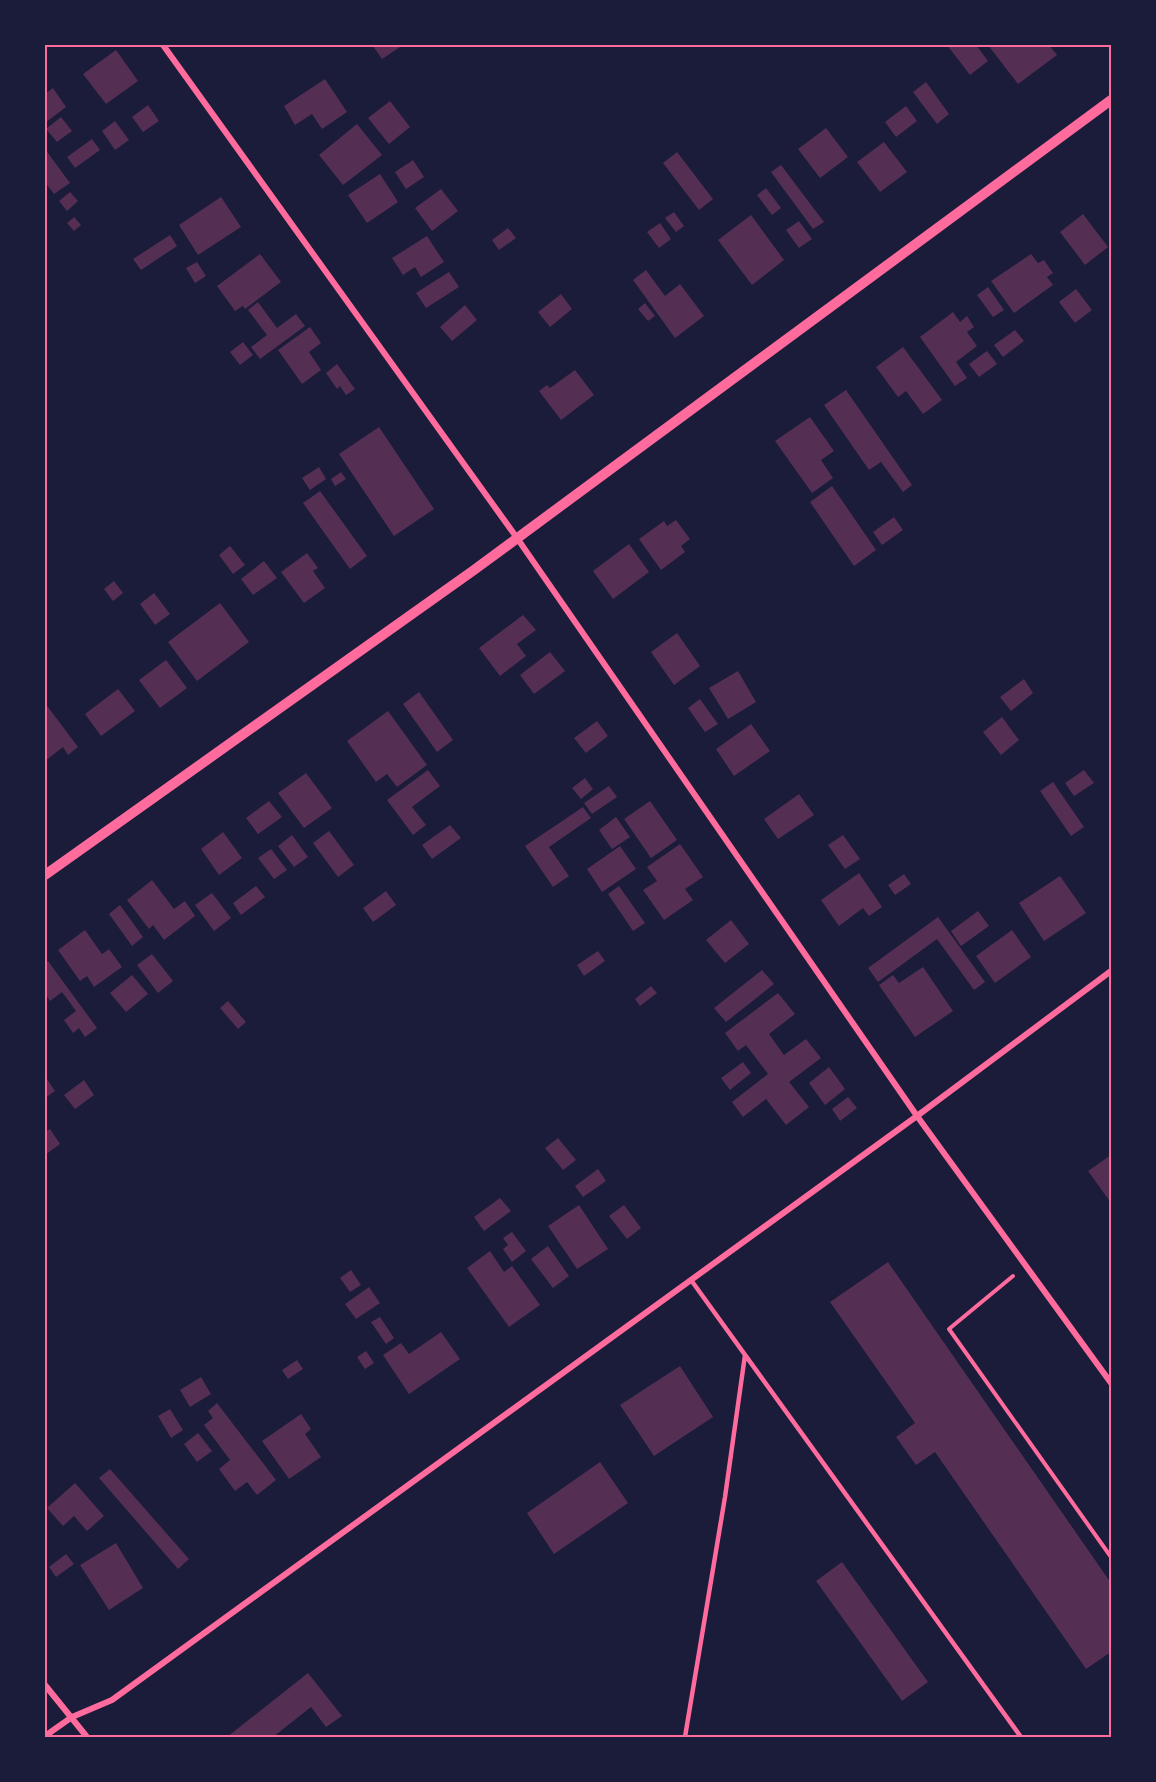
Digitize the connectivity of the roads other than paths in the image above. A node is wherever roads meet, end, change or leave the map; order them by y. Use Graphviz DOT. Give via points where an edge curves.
graph roads {
  1 [pos="163,45"];
  2 [pos="1111,100"];
  3 [pos="517,537"];
  4 [pos="45,875"];
  5 [pos="1111,971"];
  6 [pos="917,1116"];
  7 [pos="691,1281"];
  8 [pos="745,1355"];
  9 [pos="1111,1383"];
  10 [pos="45,1685"];
  11 [pos="72,1717"];
  12 [pos="45,1736"];
  13 [pos="87,1737"];
  14 [pos="684,1737"];
  15 [pos="1021,1737"];
  1 -- 3 [label="street"];
  2 -- 3 [label="street"];
  3 -- 4 [label="street"];
  3 -- 6 [label="street"];
  5 -- 6 [label="street"];
  6 -- 7 [label="street"];
  6 -- 9 [label="street"];
  7 -- 8 [label="lane"];
  7 -- 11 [label="street" via="112,1700"];
  8 -- 14 [label="lane"];
  8 -- 15 [label="lane"];
  10 -- 11 [label="street"];
  11 -- 12 [label="street"];
  11 -- 13 [label="street"];
}
